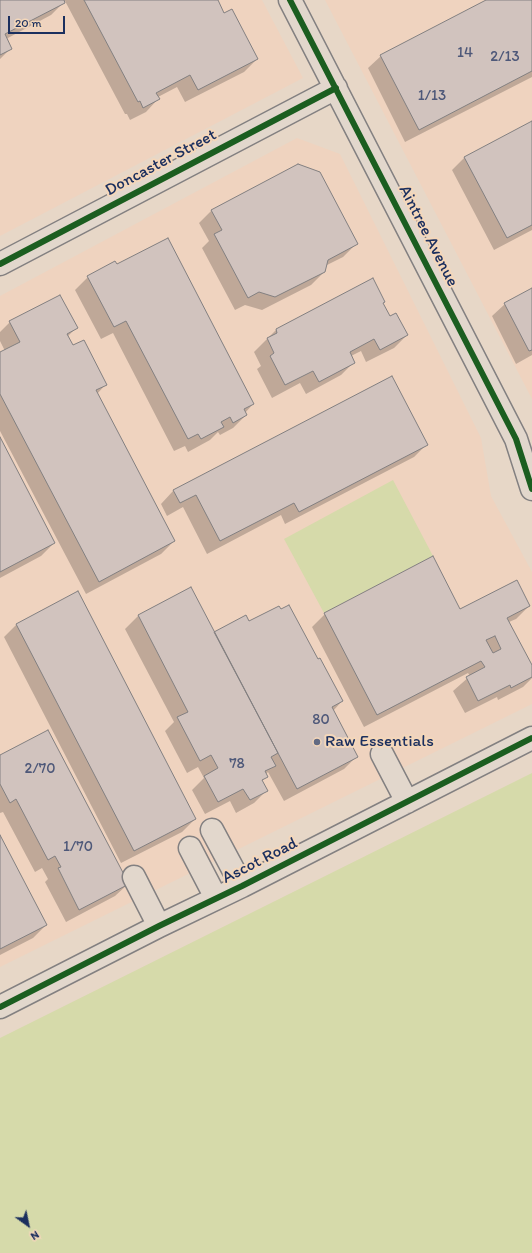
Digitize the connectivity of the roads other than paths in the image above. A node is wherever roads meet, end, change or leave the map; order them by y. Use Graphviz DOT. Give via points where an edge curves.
graph roads {
  1 [pos="290,0"];
  2 [pos="336,88"];
  3 [pos="0,264"];
  4 [pos="516,439"];
  5 [pos="532,457"];
  6 [pos="532,489"];
  7 [pos="532,738"];
  8 [pos="382,754"];
  9 [pos="407,802"];
  10 [pos="212,830"];
  11 [pos="190,848"];
  12 [pos="134,877"];
  13 [pos="242,886"];
  14 [pos="216,898"];
  15 [pos="159,926"];
  16 [pos="0,1007"];
  1 -- 2 [label="street, Aintree Avenue"];
  2 -- 3 [label="street, Doncaster Street"];
  2 -- 4 [label="street, Aintree Avenue"];
  4 -- 5 [label="street, Aintree Avenue"];
  4 -- 6 [label="street, Aintree Avenue"];
  7 -- 9 [label="street, Ascot Road"];
  8 -- 9 [label="street"];
  9 -- 13 [label="street, Ascot Road"];
  10 -- 13 [label="street"];
  11 -- 14 [label="street"];
  12 -- 15 [label="street"];
  13 -- 14 [label="street, Ascot Road"];
  14 -- 15 [label="street, Ascot Road"];
  15 -- 16 [label="street, Ascot Road"];
}
